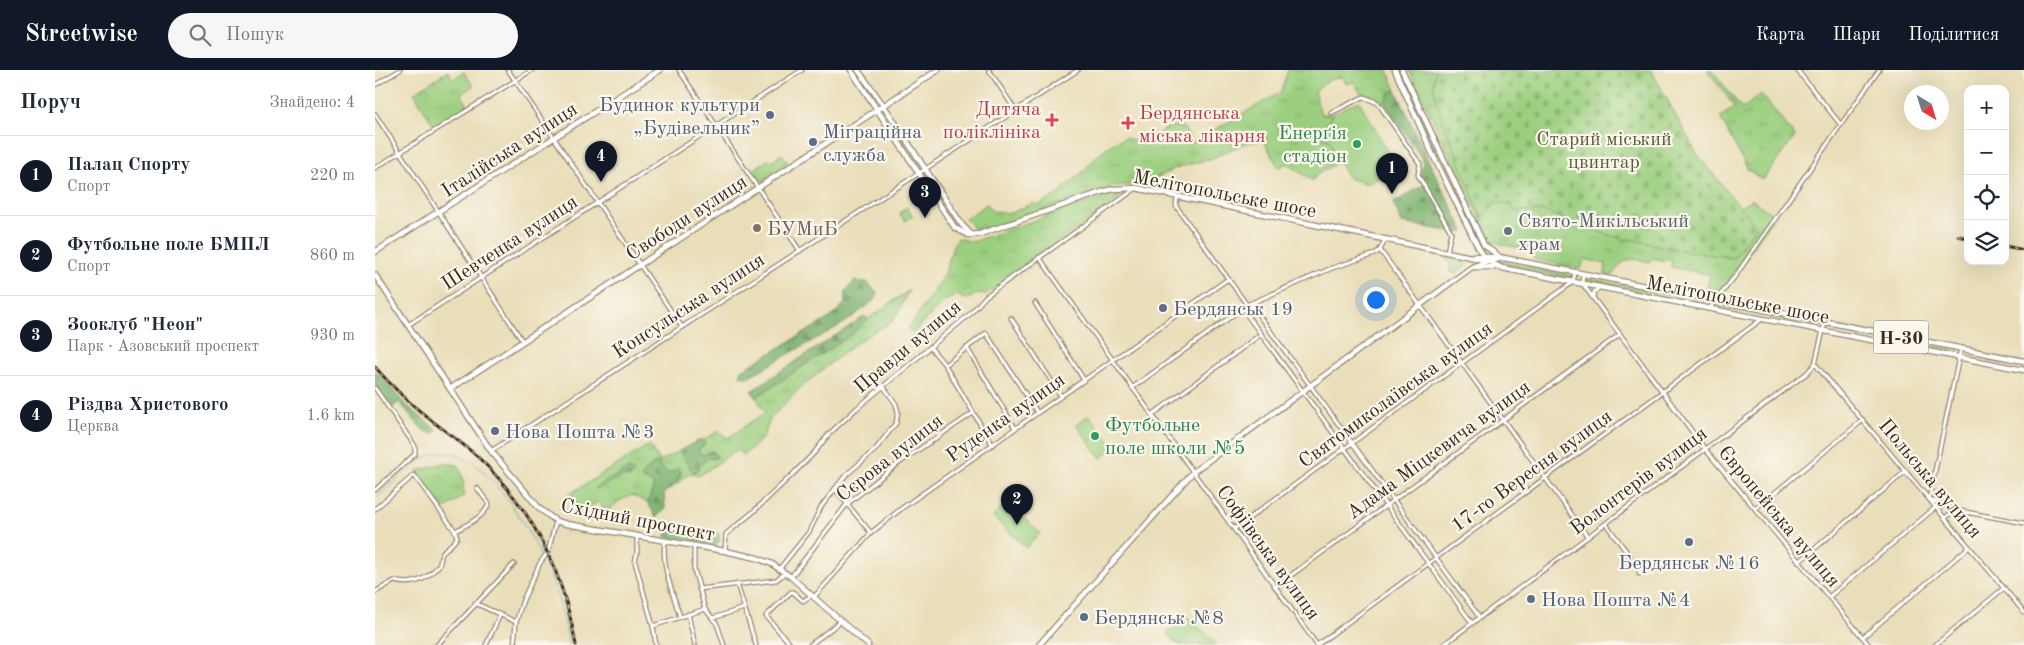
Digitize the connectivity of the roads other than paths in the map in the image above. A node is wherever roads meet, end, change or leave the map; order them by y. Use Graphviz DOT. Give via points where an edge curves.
graph roads {
  1 [pos="400,70"];
  2 [pos="508,70"];
  3 [pos="532,70"];
  4 [pos="660,70"];
  5 [pos="679,70"];
  6 [pos="802,70"];
  7 [pos="851,70"];
  8 [pos="858,70"];
  9 [pos="938,70"];
  10 [pos="989,70"];
  11 [pos="1078,70"];
  12 [pos="1395,70"];
  13 [pos="1402,70"];
  14 [pos="1797,70"];
  15 [pos="1879,70"];
  16 [pos="515,80"];
  17 [pos="375,85"];
  18 [pos="884,106"];
  19 [pos="877,110"];
  20 [pos="1016,111"];
  21 [pos="1331,113"];
  22 [pos="375,114"];
  23 [pos="1841,125"];
  24 [pos="717,126"];
  25 [pos="555,138"];
  26 [pos="400,152"];
  27 [pos="375,168"];
  28 [pos="926,169"];
  29 [pos="919,174"];
  30 [pos="758,188"];
  31 [pos="1136,188"];
  32 [pos="1177,198"];
  33 [pos="597,203"];
  34 [pos="438,212"];
  35 [pos="973,235"];
  36 [pos="1385,240"];
  37 [pos="1478,247"];
  38 [pos="1380,250"];
  39 [pos="800,251"];
  40 [pos="375,252"];
  41 [pos="1447,252"];
  42 [pos="1039,258"];
  43 [pos="1478,258"];
  44 [pos="1503,258"];
  45 [pos="1486,259"];
  46 [pos="640,265"];
  47 [pos="1472,267"];
  48 [pos="1502,268"];
  49 [pos="1575,273"];
  50 [pos="375,275"];
  51 [pos="1583,275"];
  52 [pos="481,278"];
  53 [pos="1228,279"];
  54 [pos="1573,282"];
  55 [pos="1581,283"];
  56 [pos="1600,287"];
  57 [pos="1593,299"];
  58 [pos="1715,301"];
  59 [pos="1035,303"];
  60 [pos="1247,305"];
  61 [pos="1420,305"];
  62 [pos="1709,309"];
  63 [pos="1011,318"];
  64 [pos="1762,319"];
  65 [pos="1825,322"];
  66 [pos="408,325"];
  67 [pos="682,327"];
  68 [pos="1823,331"];
  69 [pos="1261,334"];
  70 [pos="1619,335"];
  71 [pos="523,342"];
  72 [pos="930,347"];
  73 [pos="967,348"];
  74 [pos="1961,348"];
  75 [pos="1959,357"];
  76 [pos="1113,361"];
  77 [pos="2024,361"];
  78 [pos="1461,363"];
  79 [pos="1815,364"];
  80 [pos="945,365"];
  81 [pos="2024,370"];
  82 [pos="1084,380"];
  83 [pos="1311,385"];
  84 [pos="883,386"];
  85 [pos="375,388"];
  86 [pos="1132,388"];
  87 [pos="450,390"];
  88 [pos="1303,391"];
  89 [pos="1662,392"];
  90 [pos="1061,396"];
  91 [pos="973,412"];
  92 [pos="1037,412"];
  93 [pos="1151,415"];
  94 [pos="1503,420"];
  95 [pos="1863,420"];
  96 [pos="1015,428"];
  97 [pos="1353,443"];
  98 [pos="992,444"];
  99 [pos="1345,449"];
  100 [pos="1705,449"];
  101 [pos="491,450"];
  102 [pos="1193,472"];
  103 [pos="1906,472"];
  104 [pos="1545,478"];
  105 [pos="477,488"];
  106 [pos="835,489"];
  107 [pos="375,490"];
  108 [pos="1929,499"];
  109 [pos="1394,500"];
  110 [pos="847,504"];
  111 [pos="1386,505"];
  112 [pos="1936,507"];
  113 [pos="375,509"];
  114 [pos="1755,509"];
  115 [pos="1955,510"];
  116 [pos="1945,518"];
  117 [pos="556,520"];
  118 [pos="1606,523"];
  119 [pos="2024,523"];
  120 [pos="1234,529"];
  121 [pos="455,531"];
  122 [pos="871,533"];
  123 [pos="637,536"];
  124 [pos="1588,536"];
  125 [pos="665,541"];
  126 [pos="694,547"];
  127 [pos="1969,547"];
  128 [pos="725,551"];
  129 [pos="1436,558"];
  130 [pos="1799,562"];
  131 [pos="1429,563"];
  132 [pos="514,564"];
  133 [pos="781,568"];
  134 [pos="785,572"];
  135 [pos="1639,574"];
  136 [pos="791,577"];
  137 [pos="737,584"];
  138 [pos="1275,587"];
  139 [pos="699,588"];
  140 [pos="2004,588"];
  141 [pos="375,592"];
  142 [pos="813,596"];
  143 [pos="1829,597"];
  144 [pos="475,603"];
  145 [pos="705,608"];
  146 [pos="744,608"];
  147 [pos="2024,612"];
  148 [pos="688,614"];
  149 [pos="499,615"];
  150 [pos="681,617"];
  151 [pos="713,618"];
  152 [pos="1480,618"];
  153 [pos="841,621"];
  154 [pos="516,622"];
  155 [pos="1472,623"];
  156 [pos="653,626"];
  157 [pos="1863,637"];
  158 [pos="437,645"];
  159 [pos="486,645"];
  160 [pos="514,645"];
  161 [pos="656,645"];
  162 [pos="695,645"];
  163 [pos="724,645"];
  164 [pos="756,645"];
  165 [pos="791,645"];
  166 [pos="810,645"];
  167 [pos="868,645"];
  168 [pos="1039,645"];
  169 [pos="1317,645"];
  170 [pos="1443,645"];
  171 [pos="1869,645"];
  172 [pos="1935,645"];
  1 -- 17 [label="street"];
  2 -- 16 [label="street"];
  3 -- 16 [label="street"];
  4 -- 25 [label="main road, Італійська вулиця"];
  5 -- 24 [label="street"];
  6 -- 24 [label="street, Шевченка вулиця"];
  7 -- 19 [label="main road"];
  8 -- 18 [label="main road"];
  9 -- 18 [label="main road, Свободи вулиця"];
  10 -- 20 [label="street"];
  11 -- 20 [label="street, Консульська вулиця"];
  12 -- 37 [label="main road"];
  13 -- 44 [label="main road" via="1484,244"];
  14 -- 23 [label="street"];
  15 -- 23 [label="street"];
  16 -- 25 [label="street"];
  16 -- 26 [label="street"];
  18 -- 19 [label="main road, Свободи вулиця"];
  18 -- 28 [label="main road"];
  19 -- 29 [label="main road"];
  19 -- 30 [label="main road, Свободи вулиця"];
  20 -- 28 [label="street, Консульська вулиця"];
  21 -- 41 [label="street" via="1364,97 1378,103 1420,164 1417,175 1451,232"];
  22 -- 26 [label="street"];
  23 -- 58 [label="street"];
  24 -- 30 [label="street"];
  24 -- 33 [label="street, Шевченка вулиця"];
  25 -- 33 [label="street"];
  25 -- 34 [label="main road, Італійська вулиця"];
  26 -- 27 [label="street"];
  26 -- 34 [label="street"];
  28 -- 29 [label="street, Консульська вулиця"];
  28 -- 35 [label="main road" via="962,225"];
  29 -- 35 [label="main road" via="955,228"];
  29 -- 39 [label="street, Консульська вулиця"];
  30 -- 39 [label="street"];
  30 -- 46 [label="main road, Свободи вулиця"];
  31 -- 32 [label="main road, Мелітопольське шосе"];
  31 -- 35 [label="main road, Мелітопольське шосе" via="1102,192"];
  31 -- 42 [label="street, Правди вулиця"];
  32 -- 36 [label="main road, Мелітопольське шосе"];
  32 -- 53 [label="street" via="1176,206"];
  33 -- 46 [label="street"];
  33 -- 52 [label="street, Шевченка вулиця"];
  34 -- 40 [label="main road, Італійська вулиця"];
  34 -- 52 [label="street"];
  36 -- 38 [label="street"];
  36 -- 41 [label="main road, Мелітопольське шосе"];
  37 -- 43 [label="main road"];
  37 -- 45 [label="main road"];
  38 -- 60 [label="street"];
  38 -- 61 [label="street"];
  39 -- 67 [label="street, Консульська вулиця"];
  41 -- 43 [label="main road, Мелітопольське шосе"];
  42 -- 72 [label="street, Правди вулиця" via="988,295"];
  42 -- 76 [label="street, Софіївська вулиця"];
  43 -- 45 [label="main road, Мелітопольське шосе"];
  43 -- 47 [label="main road"];
  44 -- 45 [label="main road"];
  44 -- 49 [label="main road, Мелітопольське шосе / Н-30"];
  45 -- 47 [label="main road"];
  45 -- 48 [label="main road, Мелітопольське шосе"];
  46 -- 67 [label="street"];
  46 -- 71 [label="main road, Свободи вулиця"];
  47 -- 48 [label="main road"];
  47 -- 61 [label="main road"];
  48 -- 54 [label="main road, Мелітопольське шосе / Н-30"];
  49 -- 51 [label="main road, Мелітопольське шосе / Н-30"];
  49 -- 54 [label="street"];
  50 -- 66 [label="main road, Східний проспект"];
  51 -- 55 [label="street"];
  51 -- 58 [label="main road, Мелітопольське шосе / Н-30"];
  52 -- 66 [label="street, Шевченка вулиця"];
  52 -- 71 [label="street"];
  53 -- 60 [label="street"];
  53 -- 76 [label="street, Руденка вулиця"];
  54 -- 55 [label="main road, Мелітопольське шосе / Н-30"];
  54 -- 78 [label="street, Святомиколаївська вулиця"];
  55 -- 56 [label="main road, Мелітопольське шосе / Н-30"];
  55 -- 57 [label="street, Європейська вулиця"];
  56 -- 57 [label="street" via="1594,292"];
  56 -- 62 [label="main road, Мелітопольське шосе / Н-30"];
  57 -- 70 [label="street, Європейська вулиця"];
  58 -- 62 [label="street"];
  58 -- 65 [label="main road, Мелітопольське шосе / Н-30"];
  59 -- 82 [label="street"];
  60 -- 69 [label="street" via="1247,315"];
  60 -- 83 [label="street" via="1255,310"];
  60 -- 86 [label="street"];
  61 -- 78 [label="street"];
  61 -- 83 [label="main road"];
  62 -- 64 [label="main road, Мелітопольське шосе / Н-30"];
  63 -- 90 [label="street"];
  64 -- 68 [label="main road, Мелітопольське шосе / Н-30"];
  64 -- 89 [label="street, 17-го Вересня вулиця"];
  65 -- 68 [label="street"];
  65 -- 74 [label="main road, Мелітопольське шосе / Н-30"];
  66 -- 87 [label="main road, Східний проспект"];
  67 -- 101 [label="street, Консульська вулиця"];
  68 -- 75 [label="main road, Мелітопольське шосе / Н-30"];
  68 -- 79 [label="street"];
  69 -- 88 [label="street"];
  69 -- 93 [label="street"];
  70 -- 89 [label="street, Європейська вулиця"];
  70 -- 94 [label="street, Адама Міцкевича вулиця"];
  71 -- 87 [label="main road, Свободи вулиця"];
  72 -- 80 [label="street"];
  72 -- 84 [label="street, Правди вулиця"];
  73 -- 80 [label="street"];
  73 -- 92 [label="street" via="987,333"];
  73 -- 96 [label="street"];
  74 -- 75 [label="street"];
  74 -- 77 [label="main road, Мелітопольське шосе / Н-30"];
  75 -- 81 [label="main road, Мелітопольське шосе / Н-30"];
  75 -- 108 [label="street"];
  76 -- 82 [label="street, Руденка вулиця"];
  76 -- 86 [label="street, Софіївська вулиця"];
  78 -- 94 [label="street"];
  78 -- 97 [label="street, Святомиколаївська вулиця"];
  79 -- 95 [label="street, Польська вулиця"];
  79 -- 100 [label="street, Волонтерів вулиця"];
  80 -- 91 [label="street"];
  82 -- 90 [label="street, Руденка вулиця"];
  83 -- 88 [label="main road"];
  83 -- 97 [label="street"];
  84 -- 106 [label="street" via="899,412 896,423 875,450"];
  84 -- 128 [label="street, Правди вулиця" via="837,426 752,513 726,534"];
  85 -- 107 [label="street" via="415,446 415,454"];
  86 -- 93 [label="street, Софіївська вулиця"];
  87 -- 101 [label="main road, Східний проспект"];
  88 -- 99 [label="street"];
  88 -- 102 [label="main road"];
  89 -- 100 [label="street, Європейська вулиця"];
  89 -- 104 [label="street, 17-го Вересня вулиця"];
  90 -- 92 [label="street, Руденка вулиця"];
  91 -- 98 [label="street"];
  91 -- 110 [label="street, Сєрова вулиця"];
  92 -- 96 [label="street, Руденка вулиця"];
  93 -- 102 [label="street, Софіївська вулиця"];
  94 -- 104 [label="street"];
  94 -- 109 [label="street, Адама Міцкевича вулиця"];
  95 -- 103 [label="street, Польська вулиця"];
  95 -- 114 [label="street"];
  96 -- 98 [label="street, Руденка вулиця"];
  97 -- 99 [label="street, Святомиколаївська вулиця"];
  97 -- 109 [label="street"];
  98 -- 122 [label="street, Руденка вулиця"];
  99 -- 111 [label="street"];
  99 -- 120 [label="street, Святомиколаївська вулиця"];
  100 -- 114 [label="street, Європейська вулиця"];
  100 -- 118 [label="street, Волонтерів вулиця"];
  101 -- 117 [label="main road, Східний проспект" via="540,509"];
  102 -- 120 [label="street, Софіївська вулиця"];
  102 -- 168 [label="main road"];
  103 -- 108 [label="street, Польська вулиця"];
  103 -- 130 [label="street"];
  104 -- 124 [label="street"];
  104 -- 129 [label="street, 17-го Вересня вулиця"];
  105 -- 121 [label="street" via="489,504 487,510"];
  106 -- 110 [label="street"];
  106 -- 133 [label="street" via="821,507 809,532"];
  108 -- 112 [label="street, Польська вулиця"];
  108 -- 115 [label="street"];
  109 -- 111 [label="street, Адама Міцкевича вулиця"];
  109 -- 129 [label="street"];
  110 -- 122 [label="street"];
  110 -- 136 [label="street, Сєрова вулиця"];
  111 -- 131 [label="street"];
  111 -- 138 [label="street, Адама Міцкевича вулиця"];
  112 -- 116 [label="street, Польська вулиця"];
  112 -- 143 [label="street"];
  113 -- 121 [label="street" via="414,476"];
  114 -- 130 [label="street, Європейська вулиця"];
  115 -- 116 [label="street"];
  115 -- 119 [label="street"];
  116 -- 127 [label="street, Польська вулиця"];
  117 -- 123 [label="main road, Східний проспект"];
  117 -- 154 [label="street" via="547,554 523,600"];
  118 -- 124 [label="street, Волонтерів вулиця"];
  118 -- 135 [label="street" via="1640,570"];
  120 -- 138 [label="street, Софіївська вулиця"];
  121 -- 141 [label="street" via="457,537 442,552 440,564 423,579 408,584 394,581"];
  122 -- 142 [label="street, Руденка вулиця"];
  123 -- 125 [label="main road, Східний проспект"];
  123 -- 156 [label="street" via="635,562"];
  124 -- 152 [label="street, Волонтерів вулиця"];
  125 -- 126 [label="main road, Східний проспект"];
  125 -- 150 [label="street" via="665,564"];
  126 -- 128 [label="main road, Східний проспект"];
  126 -- 139 [label="street" via="694,569"];
  127 -- 140 [label="street, Польська вулиця"];
  127 -- 157 [label="street"];
  128 -- 133 [label="main road, Східний проспект" via="757,558"];
  129 -- 131 [label="street, 17-го Вересня вулиця"];
  129 -- 152 [label="street"];
  130 -- 143 [label="street, Європейська вулиця"];
  131 -- 155 [label="street"];
  131 -- 169 [label="street, 17-го Вересня вулиця"];
  132 -- 144 [label="street"];
  133 -- 134 [label="main road, Східний проспект"];
  134 -- 136 [label="main road, Східний проспект"];
  134 -- 137 [label="street" via="776,580"];
  136 -- 142 [label="main road, Східний проспект"];
  137 -- 139 [label="street"];
  137 -- 146 [label="street"];
  138 -- 169 [label="street, Софіївська вулиця"];
  139 -- 145 [label="street"];
  140 -- 147 [label="street, Польська вулиця"];
  140 -- 172 [label="street"];
  142 -- 153 [label="main road, Східний проспект"];
  142 -- 165 [label="street" via="803,601 791,592 767,616"];
  143 -- 157 [label="street, Європейська вулиця"];
  144 -- 149 [label="street"];
  144 -- 158 [label="street"];
  145 -- 148 [label="street"];
  145 -- 151 [label="street"];
  146 -- 151 [label="street"];
  146 -- 164 [label="street"];
  148 -- 150 [label="street"];
  148 -- 162 [label="street"];
  149 -- 154 [label="street"];
  149 -- 159 [label="street"];
  150 -- 156 [label="street"];
  151 -- 163 [label="street"];
  152 -- 155 [label="street, Волонтерів вулиця"];
  153 -- 166 [label="street"];
  153 -- 167 [label="main road, Східний проспект"];
  154 -- 160 [label="street"];
  155 -- 170 [label="street, Волонтерів вулиця"];
  156 -- 161 [label="street"];
  157 -- 171 [label="street, Європейська вулиця"];
}
